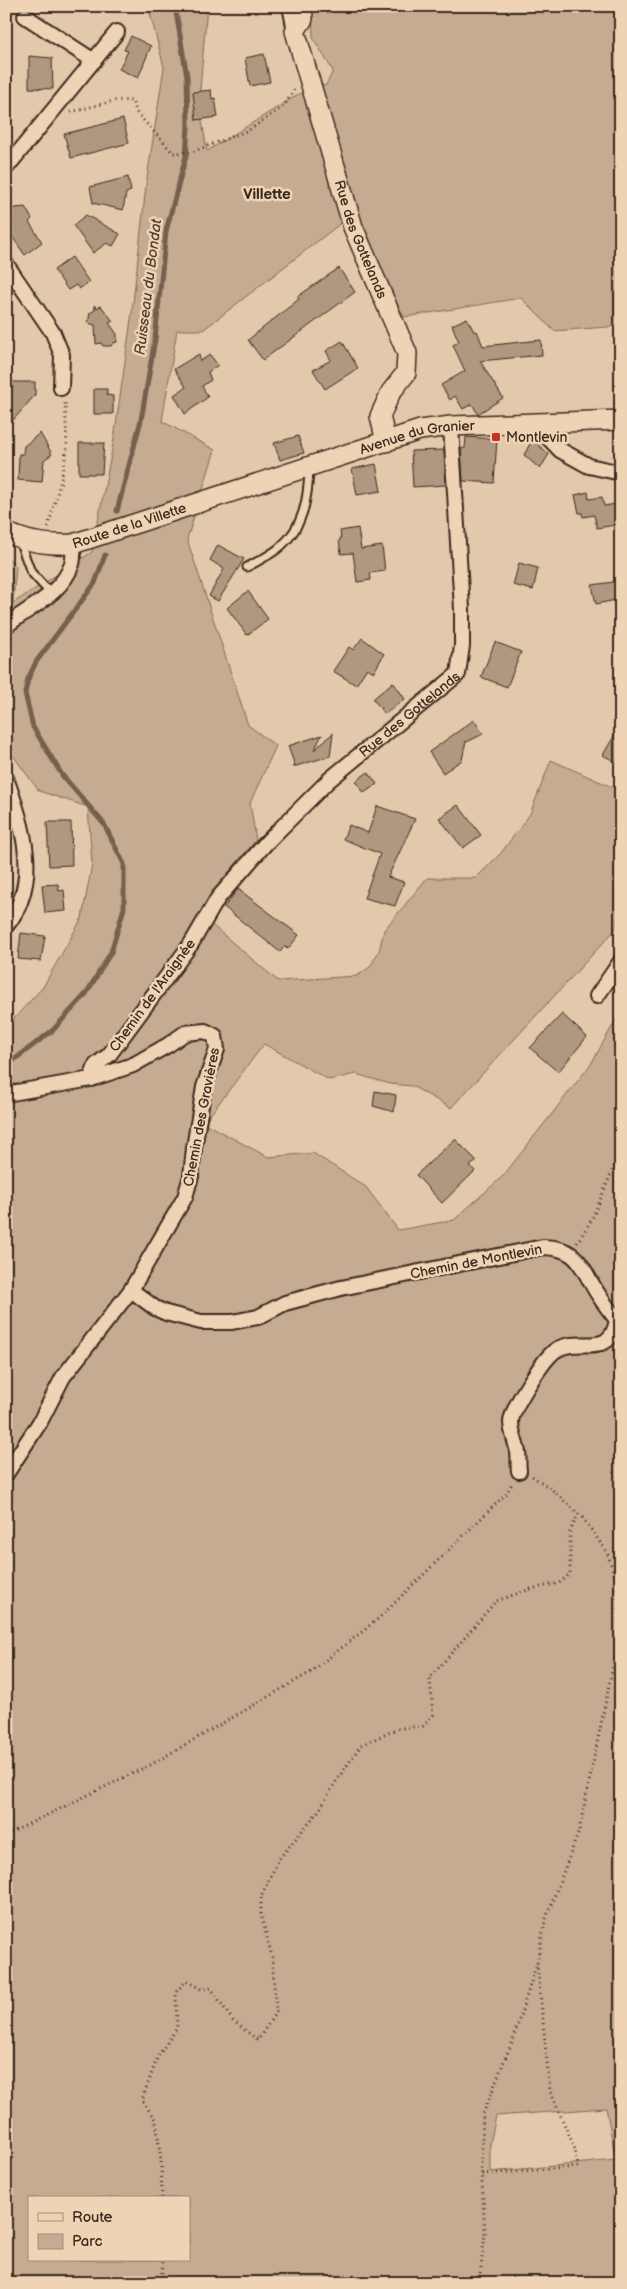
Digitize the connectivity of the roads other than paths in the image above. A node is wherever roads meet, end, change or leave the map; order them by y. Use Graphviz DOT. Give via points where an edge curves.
graph roads {
  1 [pos="290,6"];
  2 [pos="302,6"];
  3 [pos="25,16"];
  4 [pos="295,31"];
  5 [pos="117,32"];
  6 [pos="94,61"];
  7 [pos="6,168"];
  8 [pos="6,264"];
  9 [pos="61,388"];
  10 [pos="621,420"];
  11 [pos="535,424"];
  12 [pos="450,426"];
  13 [pos="386,442"];
  14 [pos="309,468"];
  15 [pos="621,473"];
  16 [pos="250,487"];
  17 [pos="12,534"];
  18 [pos="73,544"];
  19 [pos="247,568"];
  20 [pos="51,594"];
  21 [pos="6,626"];
  22 [pos="6,778"];
  23 [pos="266,843"];
  24 [pos="6,926"];
  25 [pos="621,961"];
  26 [pos="597,996"];
  27 [pos="91,1079"];
  28 [pos="6,1094"];
  29 [pos="131,1290"];
  30 [pos="519,1471"];
  31 [pos="6,1474"];
  1 -- 4 [label="street"];
  2 -- 4 [label="main road" via="303,19"];
  3 -- 6 [label="street"];
  4 -- 13 [label="main road, Rue des Gottelands" via="353,227 407,354 406,373 391,392 380,416"];
  5 -- 6 [label="street"];
  6 -- 7 [label="street"];
  8 -- 9 [label="street" via="53,333 62,355"];
  10 -- 11 [label="main road, Avenue du Granier"];
  11 -- 12 [label="main road, Avenue du Granier"];
  11 -- 15 [label="street" via="560,450 589,466"];
  12 -- 13 [label="main road, Avenue du Granier" via="420,430"];
  12 -- 23 [label="street, Rue des Gottelands" via="462,609 458,674 329,780"];
  13 -- 14 [label="main road, Avenue du Granier"];
  14 -- 16 [label="main road, Avenue du Granier"];
  14 -- 19 [label="lane" via="308,498 298,524 281,546"];
  16 -- 18 [label="main road, Route de la Villette"];
  17 -- 18 [label="main road, Route de la Villette" via="46,545"];
  17 -- 20 [label="lane" via="31,572"];
  18 -- 20 [label="street" via="73,563"];
  20 -- 21 [label="street"];
  22 -- 24 [label="street" via="27,849 21,898"];
  23 -- 27 [label="street, Chemin de l'Araignée" via="218,898 191,944 109,1055 96,1065"];
  25 -- 26 [label="street"];
  27 -- 28 [label="street"];
  27 -- 29 [label="street, Chemin des Gravières" via="133,1065 185,1033 205,1031 215,1036 217,1049 204,1088 185,1197"];
  29 -- 30 [label="street, Chemin de Montlevin" via="166,1313 201,1322 232,1322 258,1317 285,1303 341,1288 543,1247 558,1248 582,1263 596,1291 617,1320 616,1330 612,1338 599,1344 576,1344 556,1350 518,1400 511,1422"];
  29 -- 31 [label="street" via="63,1377 31,1437"];
}
